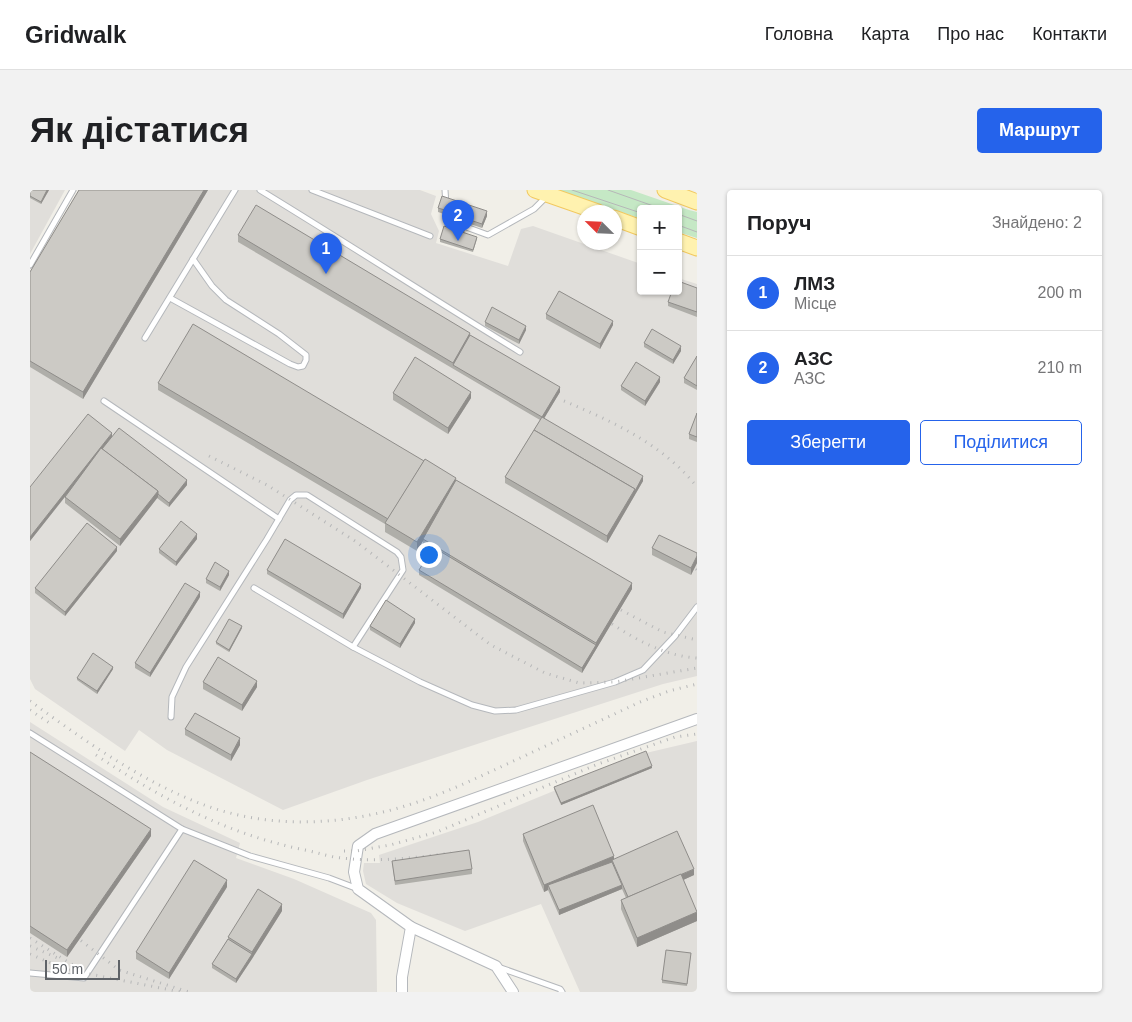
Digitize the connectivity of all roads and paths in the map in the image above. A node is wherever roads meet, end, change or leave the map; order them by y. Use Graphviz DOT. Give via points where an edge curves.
graph roads {
  1 [pos="73,190"];
  2 [pos="235,190"];
  3 [pos="260,190"];
  4 [pos="312,190"];
  5 [pos="446,190"];
  6 [pos="665,190"];
  7 [pos="541,192"];
  8 [pos="697,202"];
  9 [pos="578,205"];
  10 [pos="622,221"];
  11 [pos="637,227"];
  12 [pos="430,236"];
  13 [pos="682,242"];
  14 [pos="697,248"];
  15 [pos="193,259"];
  16 [pos="30,265"];
  17 [pos="170,298"];
  18 [pos="145,338"];
  19 [pos="520,352"];
  20 [pos="104,401"];
  21 [pos="279,519"];
  22 [pos="254,588"];
  23 [pos="697,607"];
  24 [pos="353,647"];
  25 [pos="172,717"];
  26 [pos="697,719"];
  27 [pos="30,732"];
  28 [pos="182,829"];
  29 [pos="358,889"];
  30 [pos="411,927"];
  31 [pos="496,966"];
  32 [pos="30,973"];
  33 [pos="563,991"];
  34 [pos="402,992"];
  35 [pos="513,992"];
  1 -- 16 [label="lane"];
  2 -- 15 [label="lane"];
  3 -- 19 [label="lane"];
  4 -- 12 [label="lane"];
  5 -- 7 [label="lane" via="447,220 488,235 534,209"];
  6 -- 8 [label="main road"];
  7 -- 9 [label="main road"];
  10 -- 11 [label="main road"];
  13 -- 14 [label="main road"];
  15 -- 17 [label="lane"];
  15 -- 17 [label="lane" via="226,300 306,355 303,366 290,364"];
  17 -- 18 [label="lane"];
  20 -- 21 [label="lane"];
  21 -- 24 [label="lane" via="290,500 296,495 307,495 401,557 403,570"];
  21 -- 25 [label="lane" via="186,667 172,696"];
  22 -- 24 [label="lane"];
  23 -- 24 [label="lane" via="643,670 616,682 516,710 495,711 472,705"];
  26 -- 29 [label="street" via="375,834 358,846 354,872"];
  27 -- 28 [label="lane"];
  28 -- 29 [label="lane" via="250,856"];
  28 -- 32 [label="lane" via="84,978"];
  29 -- 30 [label="street"];
  30 -- 31 [label="street"];
  30 -- 34 [label="street"];
  31 -- 33 [label="lane"];
  31 -- 35 [label="street"];
}
